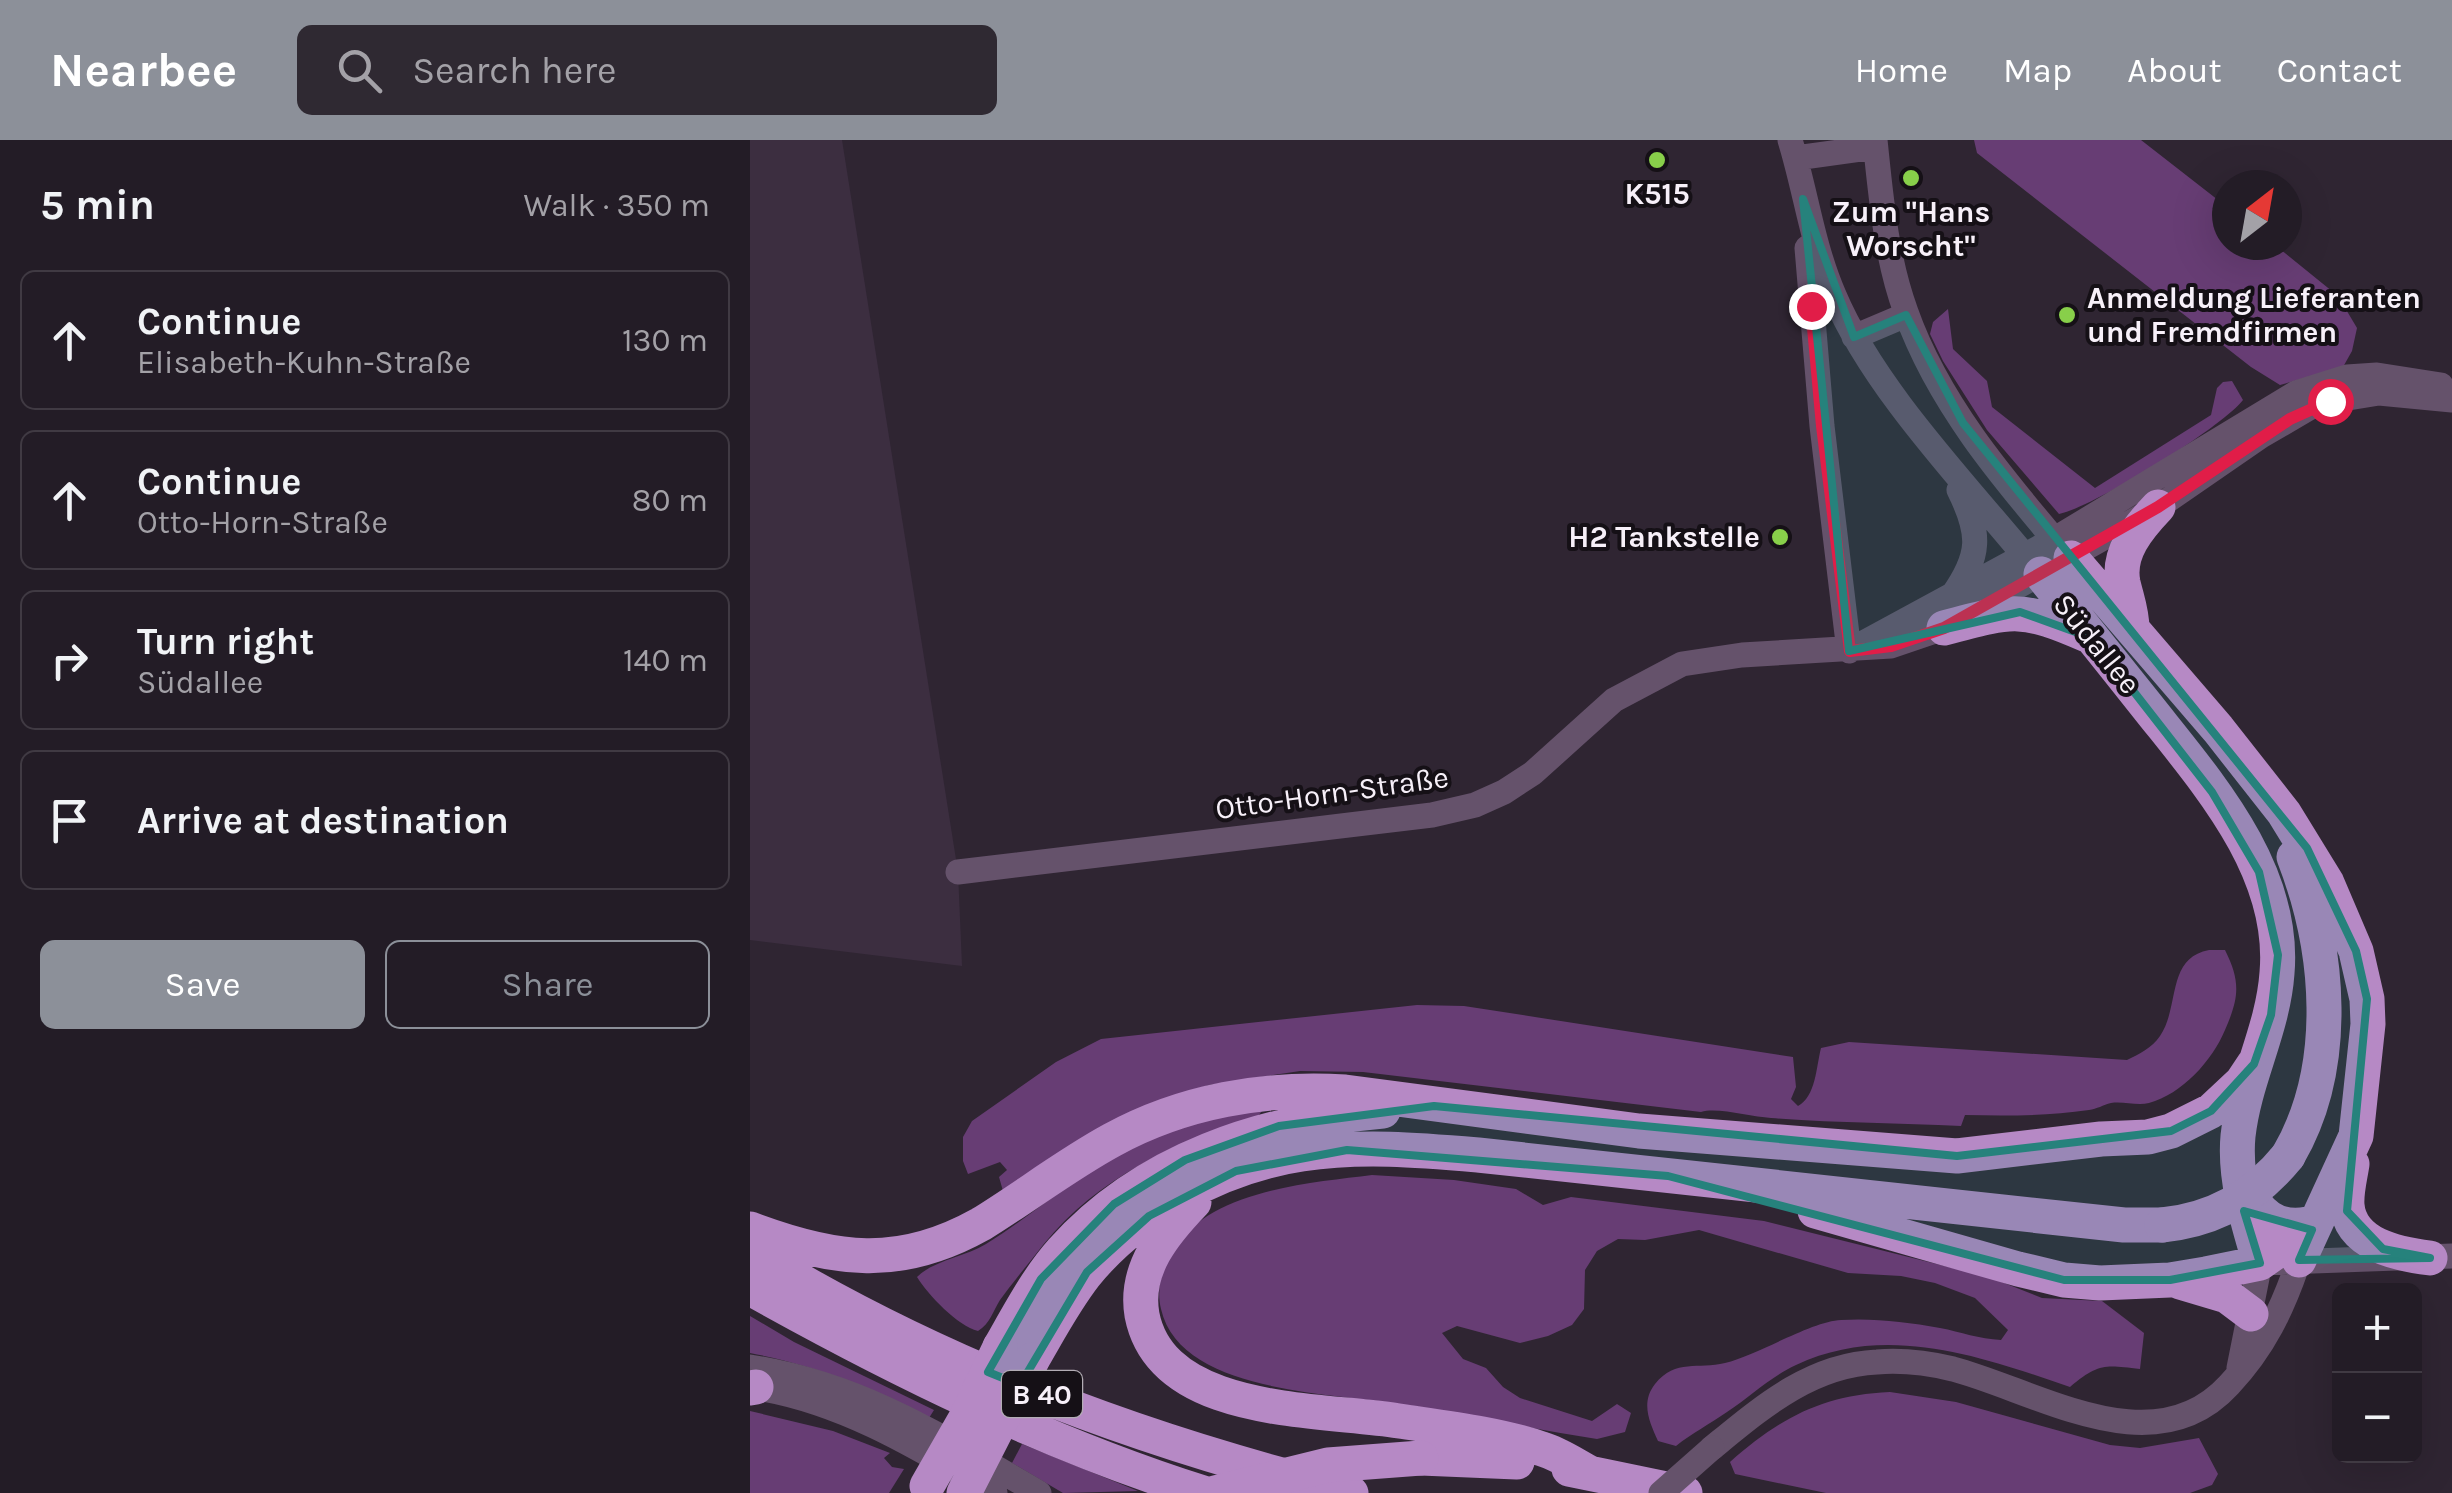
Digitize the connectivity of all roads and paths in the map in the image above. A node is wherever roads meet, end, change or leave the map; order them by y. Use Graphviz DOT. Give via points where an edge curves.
graph roads {
  1 [pos="1875,142"];
  2 [pos="1794,146"];
  3 [pos="1803,199"];
  4 [pos="1906,315"];
  5 [pos="1854,337"];
  6 [pos="2452,388"];
  7 [pos="2452,400"];
  8 [pos="1963,423"];
  9 [pos="1936,446"];
  10 [pos="2158,507"];
  11 [pos="2048,557"];
  12 [pos="1948,613"];
  13 [pos="2132,630"];
  14 [pos="2092,638"];
  15 [pos="1850,651"];
  16 [pos="2261,785"];
  17 [pos="958,872"];
  18 [pos="2254,1064"];
  19 [pos="1434,1106"];
  20 [pos="2356,1136"];
  21 [pos="1668,1176"];
  22 [pos="2240,1176"];
  23 [pos="1214,1182"];
  24 [pos="2315,1215"];
  25 [pos="750,1229"];
  26 [pos="750,1250"];
  27 [pos="2441,1257"];
  28 [pos="2299,1260"];
  29 [pos="2260,1263"];
  30 [pos="2170,1280"];
  31 [pos="750,1288"];
  32 [pos="2251,1314"];
  33 [pos="1016,1354"];
  34 [pos="2236,1378"];
  35 [pos="751,1382"];
  36 [pos="1590,1473"];
  37 [pos="924,1490"];
  38 [pos="964,1493"];
  39 [pos="995,1493"];
  40 [pos="1039,1493"];
  41 [pos="1204,1493"];
  42 [pos="1216,1493"];
  43 [pos="1352,1493"];
  44 [pos="1661,1493"];
  45 [pos="1686,1493"];
  1 -- 2 [label="street"];
  1 -- 4 [label="street, Südallee"];
  2 -- 3 [label="street, Südallee"];
  3 -- 5 [label="street, Südallee" via="1819,258"];
  3 -- 15 [label="street, Südallee"];
  4 -- 5 [label="street"];
  4 -- 8 [label="street, Südallee"];
  5 -- 9 [label="street, Südallee"];
  6 -- 11 [label="street" via="2394,375 2312,386"];
  7 -- 10 [label="street" via="2379,393 2320,404"];
  8 -- 9 [label="street"];
  8 -- 11 [label="street, Südallee"];
  9 -- 11 [label="street, Südallee"];
  9 -- 12 [label="street" via="1977,536"];
  10 -- 11 [label="street"];
  10 -- 13 [label="highway" via="2128,547 2121,569"];
  11 -- 12 [label="street, Otto-Horn-Straße"];
  11 -- 13 [label="highway, Südallee"];
  11 -- 14 [label="highway, Südallee"];
  12 -- 14 [label="highway" via="2030,613"];
  12 -- 15 [label="street, Otto-Horn-Straße" via="1891,646"];
  13 -- 16 [label="highway, Südallee"];
  14 -- 18 [label="highway, Südallee" via="2212,792 2259,872 2278,956 2272,1015"];
  15 -- 17 [label="street, Otto-Horn-Straße" via="1682,664 1614,700 1533,773 1475,806"];
  16 -- 20 [label="highway" via="2327,883 2362,974 2368,1024"];
  16 -- 21 [label="highway, bridge" via="2305,891 2324,994 2318,1076 2306,1120 2288,1156 2239,1202 2191,1220 2124,1225"];
  18 -- 19 [label="highway" via="2211,1112 2171,1131 1957,1156 1639,1132"];
  18 -- 22 [label="highway" via="2238,1139"];
  19 -- 25 [label="highway" via="1314,1090 1189,1108 1110,1141 958,1237 900,1255 827,1254"];
  19 -- 33 [label="highway" via="1279,1126 1185,1160 1114,1204 1062,1251 1020,1312"];
  20 -- 24 [label="highway"];
  20 -- 27 [label="highway" via="2346,1197 2353,1224 2383,1249"];
  21 -- 23 [label="highway" via="1398,1148 1303,1153"];
  21 -- 30 [label="highway" via="2064,1280"];
  22 -- 24 [label="highway" via="2263,1215 2290,1226"];
  22 -- 29 [label="highway"];
  23 -- 33 [label="highway" via="1149,1216 1114,1245"];
  23 -- 36 [label="highway" via="1160,1242 1143,1277 1147,1333 1172,1370 1227,1396 1544,1449"];
  24 -- 28 [label="highway"];
  24 -- 29 [label="highway"];
  26 -- 43 [label="highway, B 40" via="887,1326 1044,1395 1198,1450"];
  27 -- 28 [label="street"];
  28 -- 29 [label="street"];
  28 -- 34 [label="street" via="2268,1336"];
  29 -- 30 [label="highway"];
  29 -- 32 [label="street"];
  30 -- 32 [label="highway" via="2217,1291"];
  31 -- 41 [label="highway, B 40" via="894,1366 1027,1427"];
  32 -- 34 [label="street"];
  33 -- 37 [label="highway, bridge" via="966,1418"];
  33 -- 38 [label="highway, bridge"];
  34 -- 44 [label="street, bridge" via="2192,1414 2141,1424 2108,1420 1938,1366 1874,1362 1802,1382"];
  35 -- 39 [label="street" via="877,1427"];
  35 -- 40 [label="street" via="815,1381 872,1400"];
  36 -- 42 [label="highway, bridge" via="1504,1460 1421,1458 1328,1465"];
  36 -- 45 [label="highway"];
}
